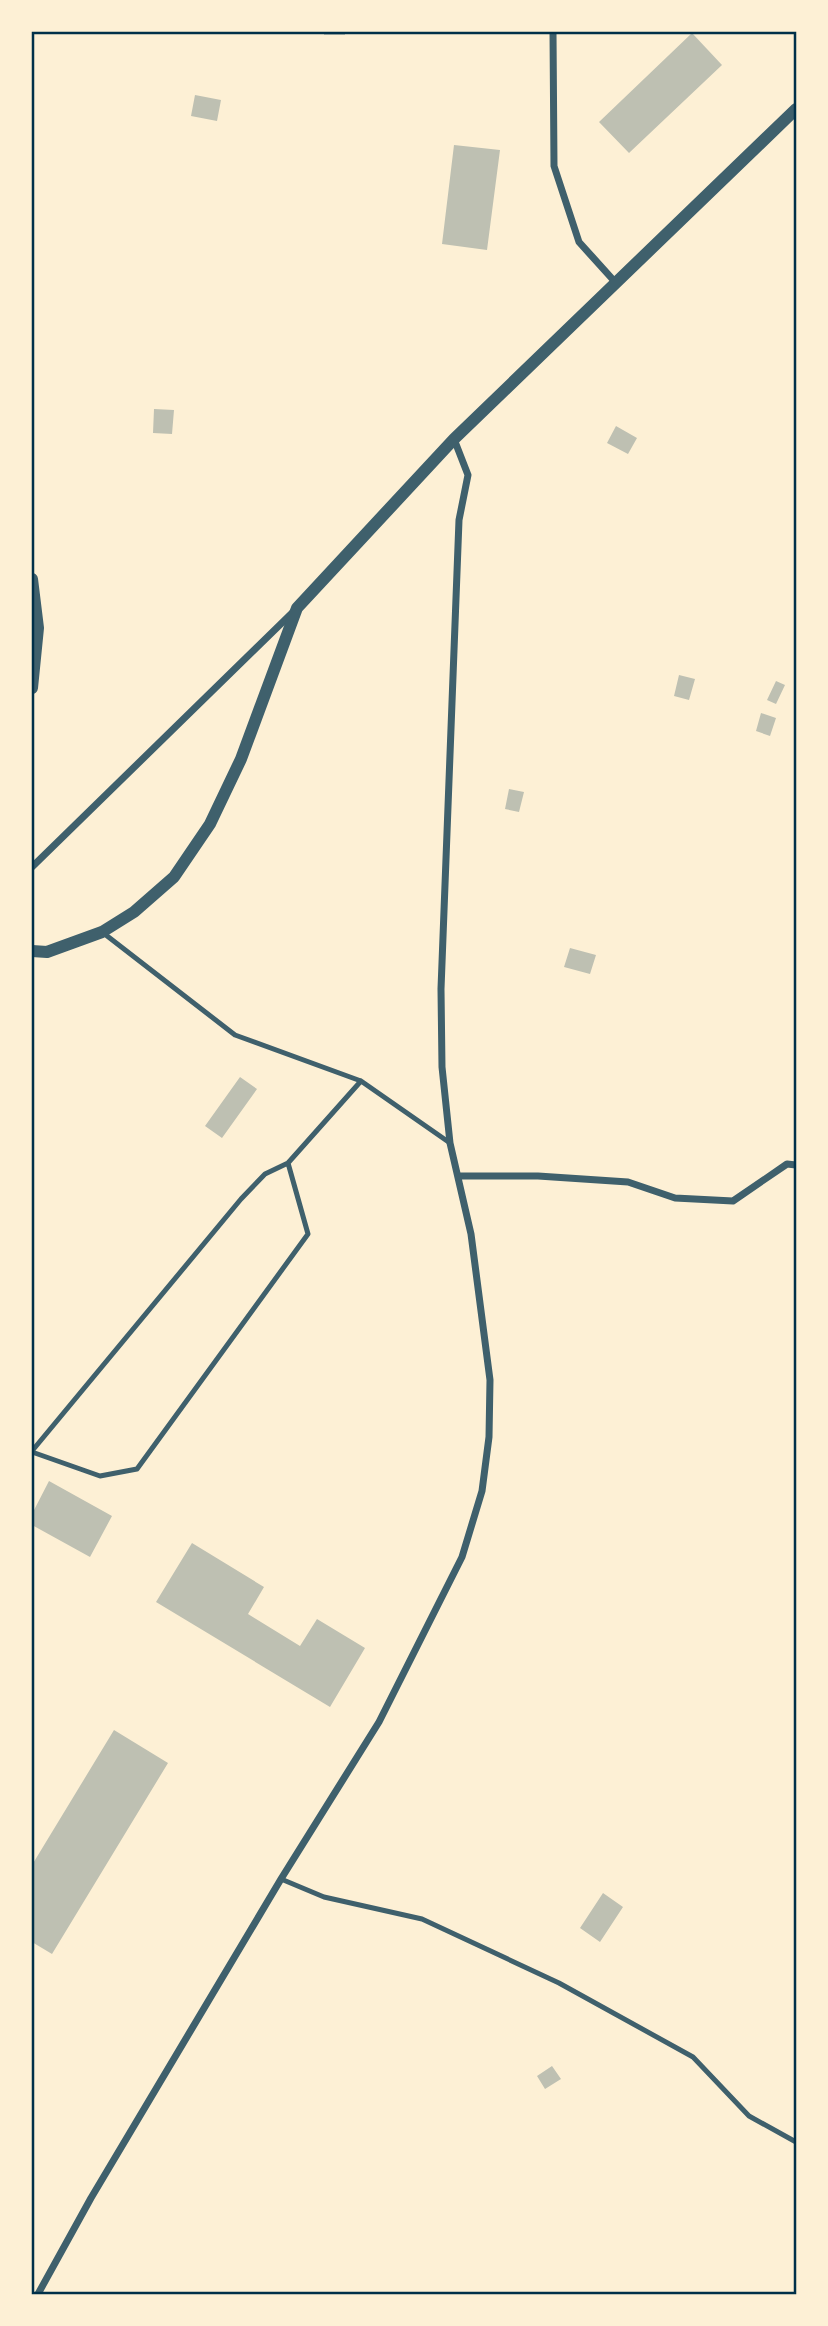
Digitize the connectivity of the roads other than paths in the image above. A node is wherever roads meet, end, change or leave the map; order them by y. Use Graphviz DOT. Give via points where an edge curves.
graph roads {
  1 [pos="553,32"];
  2 [pos="796,109"];
  3 [pos="616,283"];
  4 [pos="454,439"];
  5 [pos="32,579"];
  6 [pos="298,608"];
  7 [pos="32,688"];
  8 [pos="32,867"];
  9 [pos="102,932"];
  10 [pos="32,951"];
  11 [pos="361,1081"];
  12 [pos="450,1143"];
  13 [pos="288,1163"];
  14 [pos="796,1165"];
  15 [pos="458,1176"];
  16 [pos="32,1452"];
  17 [pos="281,1879"];
  18 [pos="796,2142"];
  19 [pos="38,2294"];
  1 -- 3 [label="street" via="554,166 579,242"];
  2 -- 3 [label="street"];
  3 -- 4 [label="street"];
  4 -- 6 [label="street"];
  4 -- 12 [label="street" via="468,475 459,520 441,989 442,1067"];
  5 -- 7 [label="street" via="38,628"];
  6 -- 8 [label="street"];
  6 -- 9 [label="street" via="241,759 210,824 174,877 134,912"];
  9 -- 10 [label="street" via="47,952"];
  9 -- 11 [label="lane" via="235,1035"];
  11 -- 12 [label="lane"];
  11 -- 13 [label="lane"];
  12 -- 15 [label="street"];
  13 -- 16 [label="lane" via="265,1174 241,1199"];
  13 -- 16 [label="lane" via="308,1234 138,1469 100,1476"];
  14 -- 15 [label="street" via="787,1164 733,1200 675,1198 628,1182"];
  15 -- 17 [label="street" via="471,1234 490,1380 482,1491 462,1557 391,1699"];
  17 -- 18 [label="lane" via="324,1897 422,1919 559,1983 693,2057 749,2116"];
  17 -- 19 [label="street"];
}
